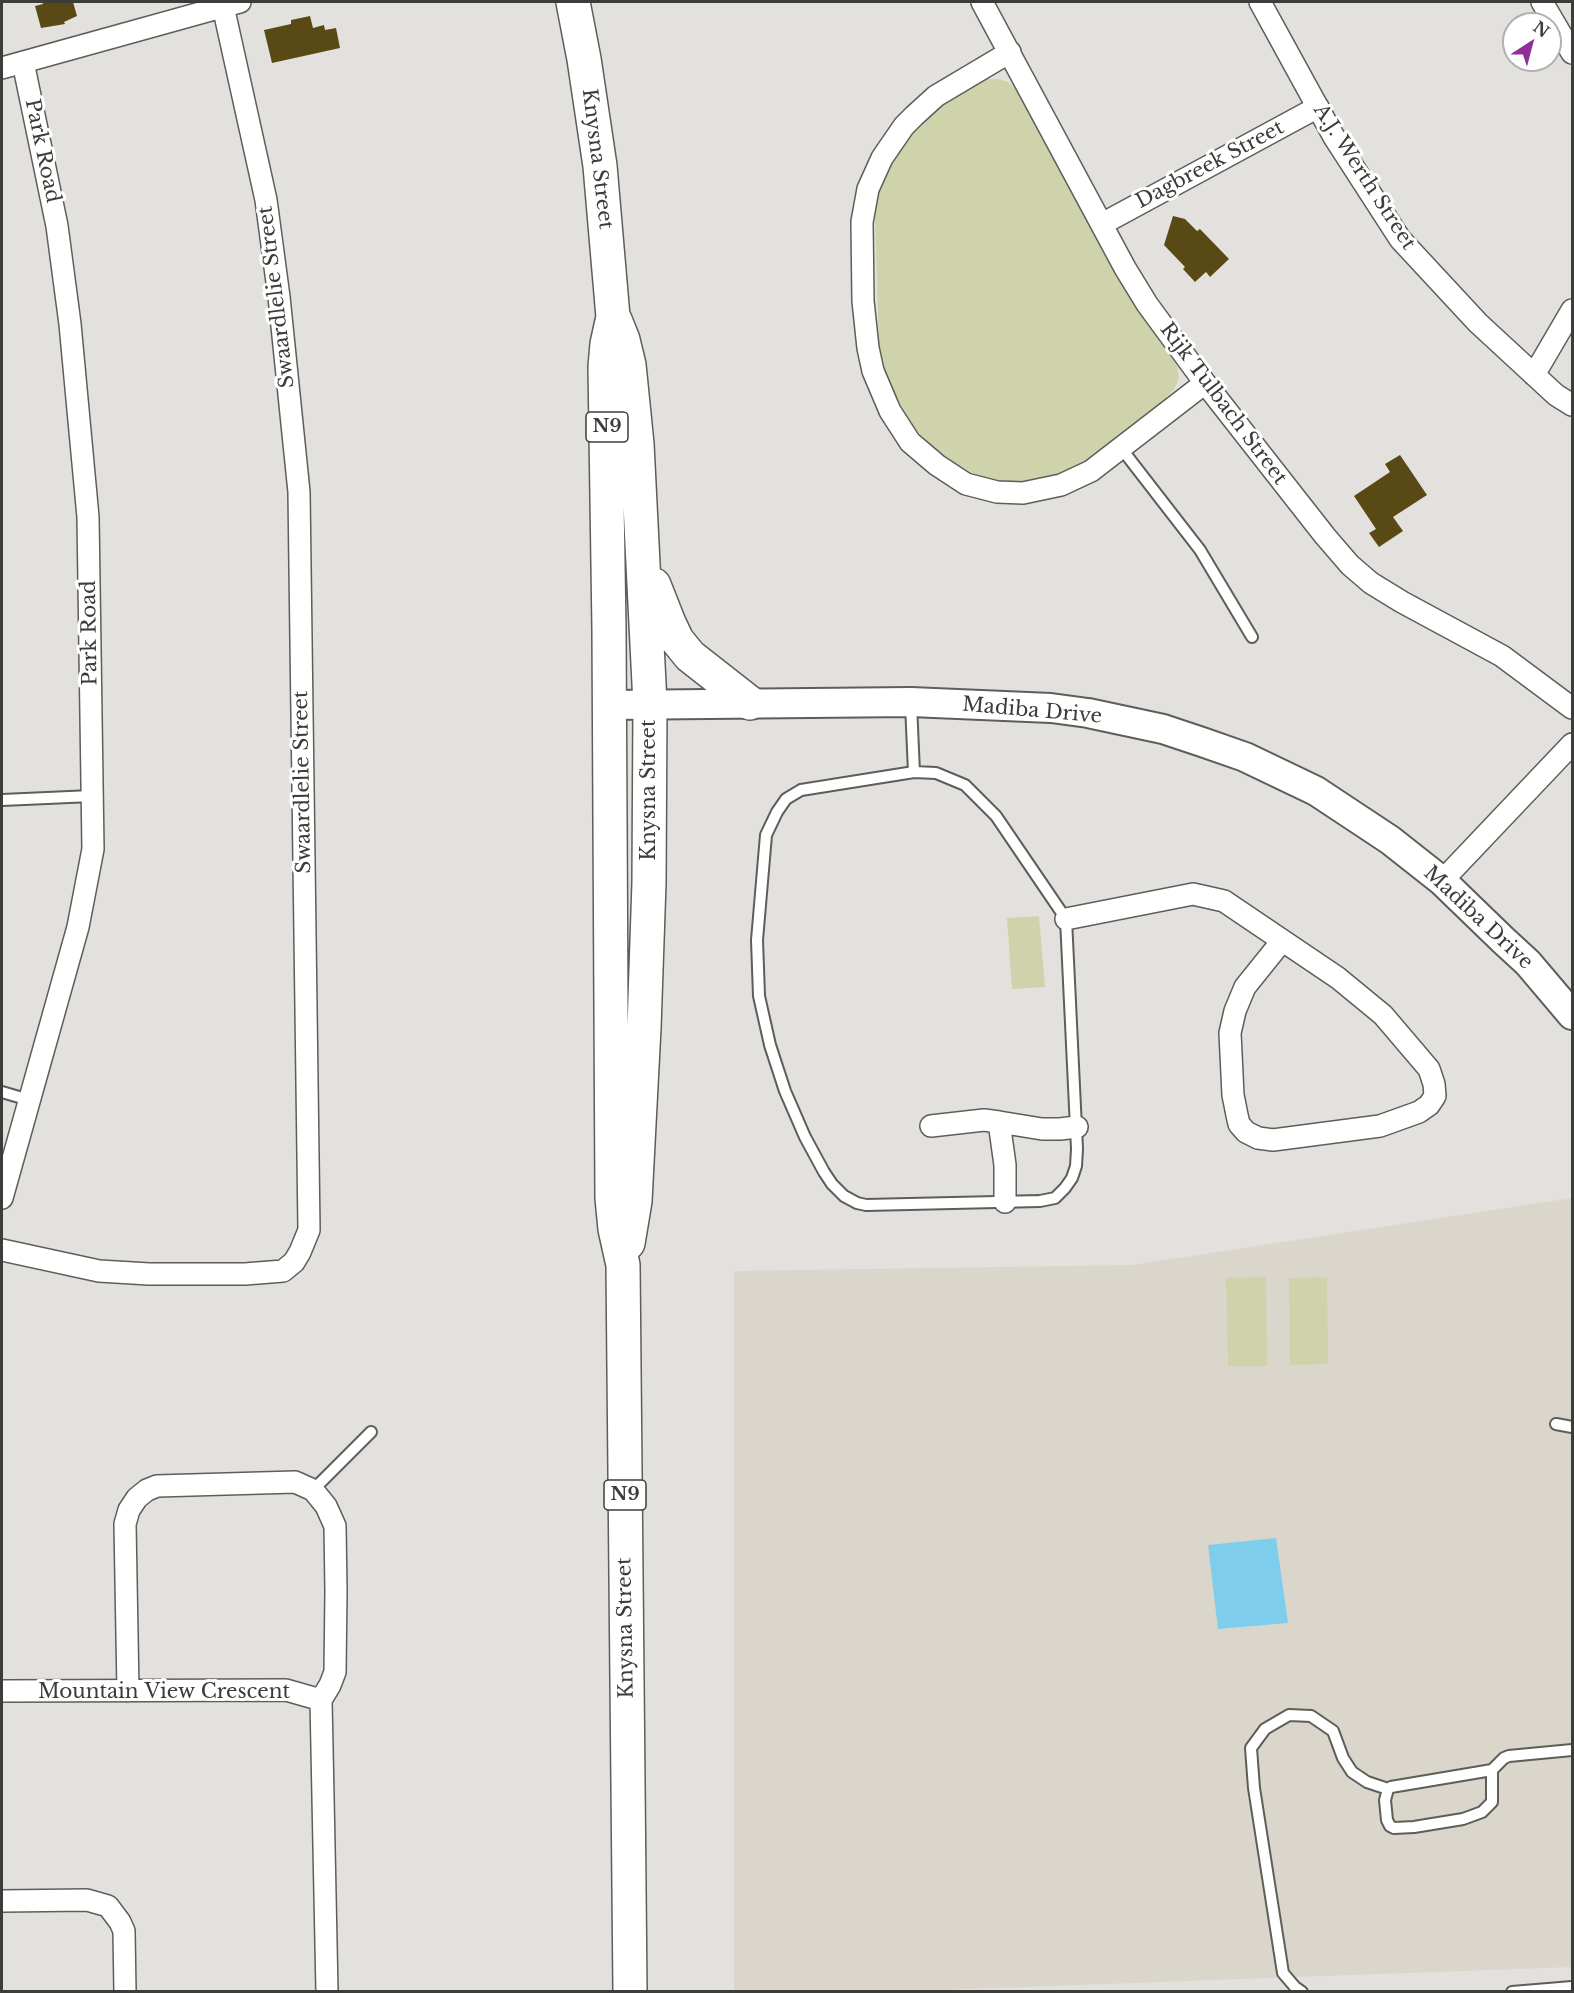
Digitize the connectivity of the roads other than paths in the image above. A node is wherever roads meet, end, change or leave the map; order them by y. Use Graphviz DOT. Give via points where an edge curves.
graph roads {
  1 [pos="573,2"];
  2 [pos="982,2"];
  3 [pos="1260,2"];
  4 [pos="1542,2"];
  5 [pos="231,4"];
  6 [pos="1010,52"];
  7 [pos="1572,53"];
  8 [pos="23,62"];
  9 [pos="2,68"];
  10 [pos="1317,107"];
  11 [pos="1102,224"];
  12 [pos="1572,310"];
  13 [pos="614,317"];
  14 [pos="1534,375"];
  15 [pos="1205,383"];
  16 [pos="1572,405"];
  17 [pos="1121,448"];
  18 [pos="644,558"];
  19 [pos="1252,637"];
  20 [pos="911,702"];
  21 [pos="750,703"];
  22 [pos="650,704"];
  23 [pos="608,705"];
  24 [pos="1572,708"];
  25 [pos="1572,744"];
  26 [pos="914,772"];
  27 [pos="92,795"];
  28 [pos="2,800"];
  29 [pos="1442,881"];
  30 [pos="1066,919"];
  31 [pos="1282,941"];
  32 [pos="1572,1015"];
  33 [pos="2,1092"];
  34 [pos="29,1100"];
  35 [pos="999,1122"];
  36 [pos="932,1126"];
  37 [pos="1077,1127"];
  38 [pos="2,1198"];
  39 [pos="1005,1202"];
  40 [pos="2,1250"];
  41 [pos="623,1265"];
  42 [pos="1556,1424"];
  43 [pos="1572,1427"];
  44 [pos="371,1432"];
  45 [pos="313,1490"];
  46 [pos="2,1691"];
  47 [pos="128,1691"];
  48 [pos="321,1700"];
  49 [pos="1572,1750"];
  50 [pos="1492,1770"];
  51 [pos="1388,1789"];
  52 [pos="2,1901"];
  53 [pos="1572,1987"];
  54 [pos="124,1992"];
  55 [pos="327,1992"];
  56 [pos="630,1992"];
  57 [pos="1302,1992"];
  58 [pos="1512,1992"];
  1 -- 13 [label="highway, Knysna Street / N9" via="600,166"];
  2 -- 6 [label="street, Rijk Tulbach Street"];
  3 -- 10 [label="street, A.J. Werth Street"];
  4 -- 7 [label="street"];
  5 -- 8 [label="street"];
  5 -- 40 [label="street, Swaardlelie Street" via="266,200 299,492 309,1230 294,1262 283,1271 245,1274 99,1271"];
  6 -- 11 [label="street, Rijk Tulbach Street"];
  6 -- 17 [label="street" via="936,96 914,116 882,158 868,189 862,222 863,301 873,371 890,411 910,442 966,484 997,492 1023,493 1061,485 1090,471"];
  8 -- 9 [label="street"];
  8 -- 27 [label="street, Park Road" via="57,226 70,324 88,517"];
  10 -- 11 [label="street, Dagbreek Street"];
  10 -- 14 [label="street, A.J. Werth Street" via="1400,239"];
  11 -- 15 [label="street, Rijk Tulbach Street" via="1147,304"];
  12 -- 14 [label="street"];
  13 -- 18 [label="highway, Knysna Street / N9" via="628,365 638,444"];
  13 -- 23 [label="highway, Knysna Street / N9" via="605,367"];
  14 -- 16 [label="street, A.J. Werth Street"];
  15 -- 17 [label="street"];
  15 -- 24 [label="street, Rijk Tulbach Street" via="1350,565 1402,602 1502,656"];
  17 -- 19 [label="lane" via="1200,550"];
  18 -- 21 [label="highway" via="677,640 690,656"];
  18 -- 22 [label="highway, Knysna Street / N9"];
  20 -- 21 [label="street, Madiba Drive"];
  20 -- 26 [label="lane"];
  20 -- 29 [label="street, Madiba Drive" via="1051,708 1163,729 1202,741 1316,791 1390,840"];
  21 -- 22 [label="street, Madiba Drive"];
  22 -- 23 [label="street, Madiba Drive"];
  22 -- 41 [label="highway, Knysna Street / N9" via="644,1028 635,1201"];
  23 -- 41 [label="highway, Knysna Street / N9" via="612,1198"];
  25 -- 29 [label="street"];
  26 -- 30 [label="lane" via="936,773 966,785 996,816"];
  26 -- 39 [label="lane" via="801,790 786,799 777,812 766,835 761,883 759,996 784,1091 824,1172 844,1196 866,1205"];
  27 -- 28 [label="lane"];
  27 -- 34 [label="street, Park Road" via="93,849 78,927"];
  29 -- 32 [label="street, Madiba Drive" via="1528,963"];
  30 -- 31 [label="street" via="1193,894 1224,900"];
  30 -- 37 [label="lane"];
  31 -- 31 [label="street" via="1338,978 1383,1016 1429,1069 1435,1096 1429,1105 1380,1126 1273,1140 1246,1132 1236,1115 1230,1033 1245,987"];
  33 -- 34 [label="lane"];
  34 -- 38 [label="street, Park Road"];
  35 -- 36 [label="street"];
  35 -- 37 [label="street" via="1042,1129"];
  35 -- 39 [label="street"];
  37 -- 39 [label="lane" via="1076,1166 1065,1188 1055,1198"];
  41 -- 56 [label="highway, Knysna Street / N9"];
  42 -- 43 [label="lane"];
  44 -- 45 [label="lane"];
  45 -- 47 [label="street" via="295,1482 157,1486 137,1498 125,1524"];
  45 -- 48 [label="street" via="335,1526 334,1672"];
  46 -- 47 [label="street, Mountain View Crescent"];
  47 -- 48 [label="street, Mountain View Crescent" via="286,1690"];
  48 -- 55 [label="street"];
  49 -- 50 [label="lane" via="1509,1756"];
  50 -- 51 [label="lane"];
  50 -- 51 [label="lane" via="1492,1802 1482,1812 1463,1819 1394,1828 1387,1820"];
  51 -- 57 [label="lane" via="1352,1772 1333,1731 1311,1716 1289,1714 1265,1729 1251,1748 1283,1973"];
  52 -- 54 [label="street" via="87,1900 108,1906 124,1931"];
  53 -- 58 [label="lane"];
}
